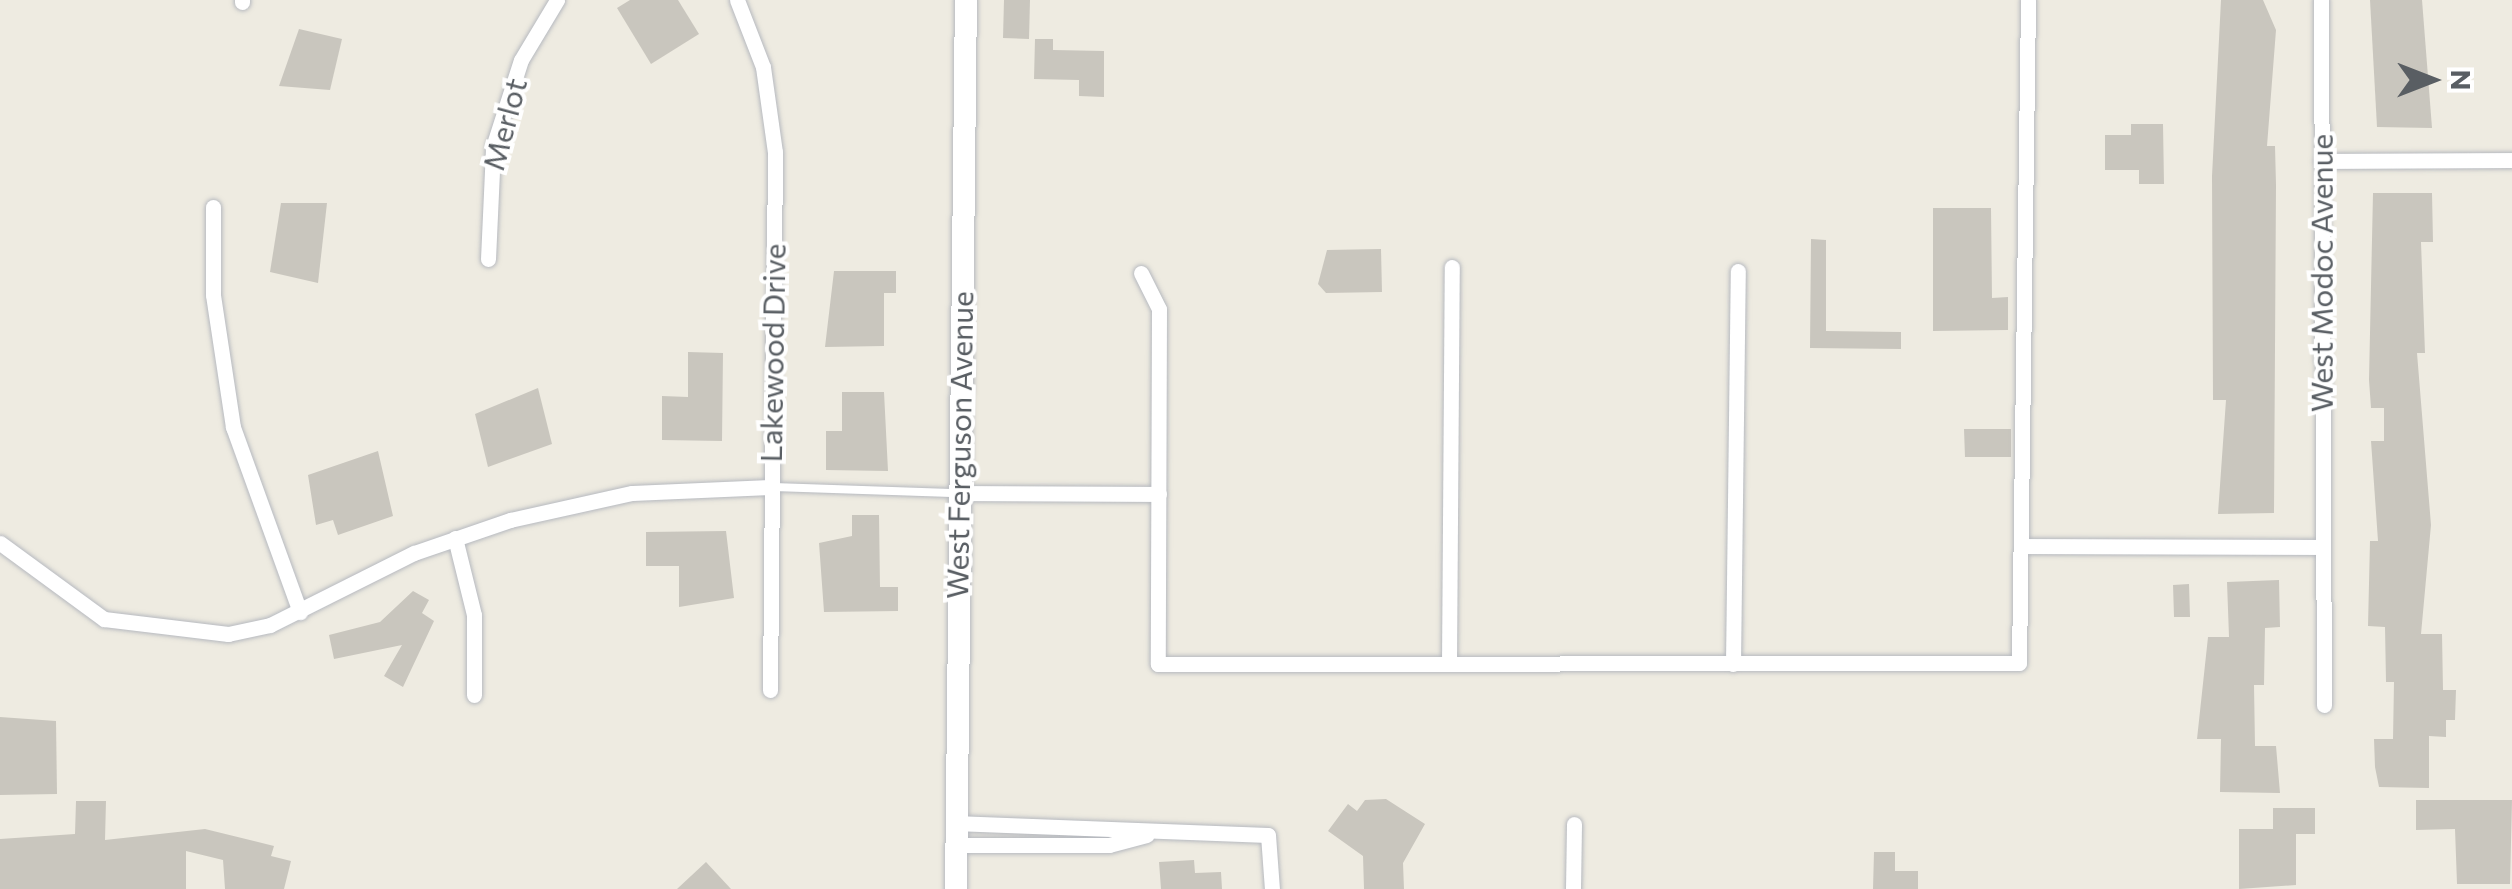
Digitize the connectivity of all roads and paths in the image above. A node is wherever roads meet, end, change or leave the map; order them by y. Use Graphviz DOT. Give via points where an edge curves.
graph roads {
  1 [pos="557,0"];
  2 [pos="737,0"];
  3 [pos="966,0"];
  4 [pos="2028,0"];
  5 [pos="2321,0"];
  6 [pos="2512,160"];
  7 [pos="2321,161"];
  8 [pos="213,207"];
  9 [pos="488,259"];
  10 [pos="1452,267"];
  11 [pos="1738,270"];
  12 [pos="1141,273"];
  13 [pos="770,487"];
  14 [pos="958,493"];
  15 [pos="1158,494"];
  16 [pos="455,538"];
  17 [pos="2021,546"];
  18 [pos="1,547"];
  19 [pos="2322,547"];
  20 [pos="300,612"];
  21 [pos="1450,664"];
  22 [pos="1734,664"];
  23 [pos="770,690"];
  24 [pos="474,695"];
  25 [pos="2324,705"];
  26 [pos="1574,824"];
  27 [pos="954,834"];
  28 [pos="956,889"];
  29 [pos="1272,889"];
  30 [pos="1574,889"];
  1 -- 9 [label="street, Merlot" via="522,60 494,147"];
  2 -- 13 [label="street, Lakewood Drive" via="764,68 775,152"];
  3 -- 14 [label="street, West Ferguson Avenue"];
  4 -- 17 [label="street"];
  5 -- 7 [label="street, West Modoc Avenue"];
  6 -- 7 [label="street"];
  7 -- 19 [label="street, West Modoc Avenue"];
  8 -- 20 [label="street" via="213,295 233,428"];
  10 -- 21 [label="street"];
  11 -- 22 [label="street"];
  12 -- 15 [label="street" via="1159,309"];
  13 -- 14 [label="lane"];
  13 -- 16 [label="street, Lakewood Drive" via="632,493"];
  13 -- 23 [label="street"];
  14 -- 15 [label="street"];
  14 -- 27 [label="street, West Ferguson Avenue"];
  15 -- 21 [label="street" via="1158,664"];
  16 -- 20 [label="street, Lakewood Drive"];
  16 -- 24 [label="street" via="474,615"];
  17 -- 19 [label="street"];
  17 -- 22 [label="street" via="2020,664"];
  18 -- 20 [label="street, Lakewood Drive" via="58,594 147,631 228,634"];
  19 -- 25 [label="street, West Modoc Avenue"];
  21 -- 22 [label="street"];
  26 -- 30 [label="street"];
  27 -- 28 [label="street, West Ferguson Avenue"];
  27 -- 29 [label="street" via="1110,825 1150,834 1268,835"];
}
